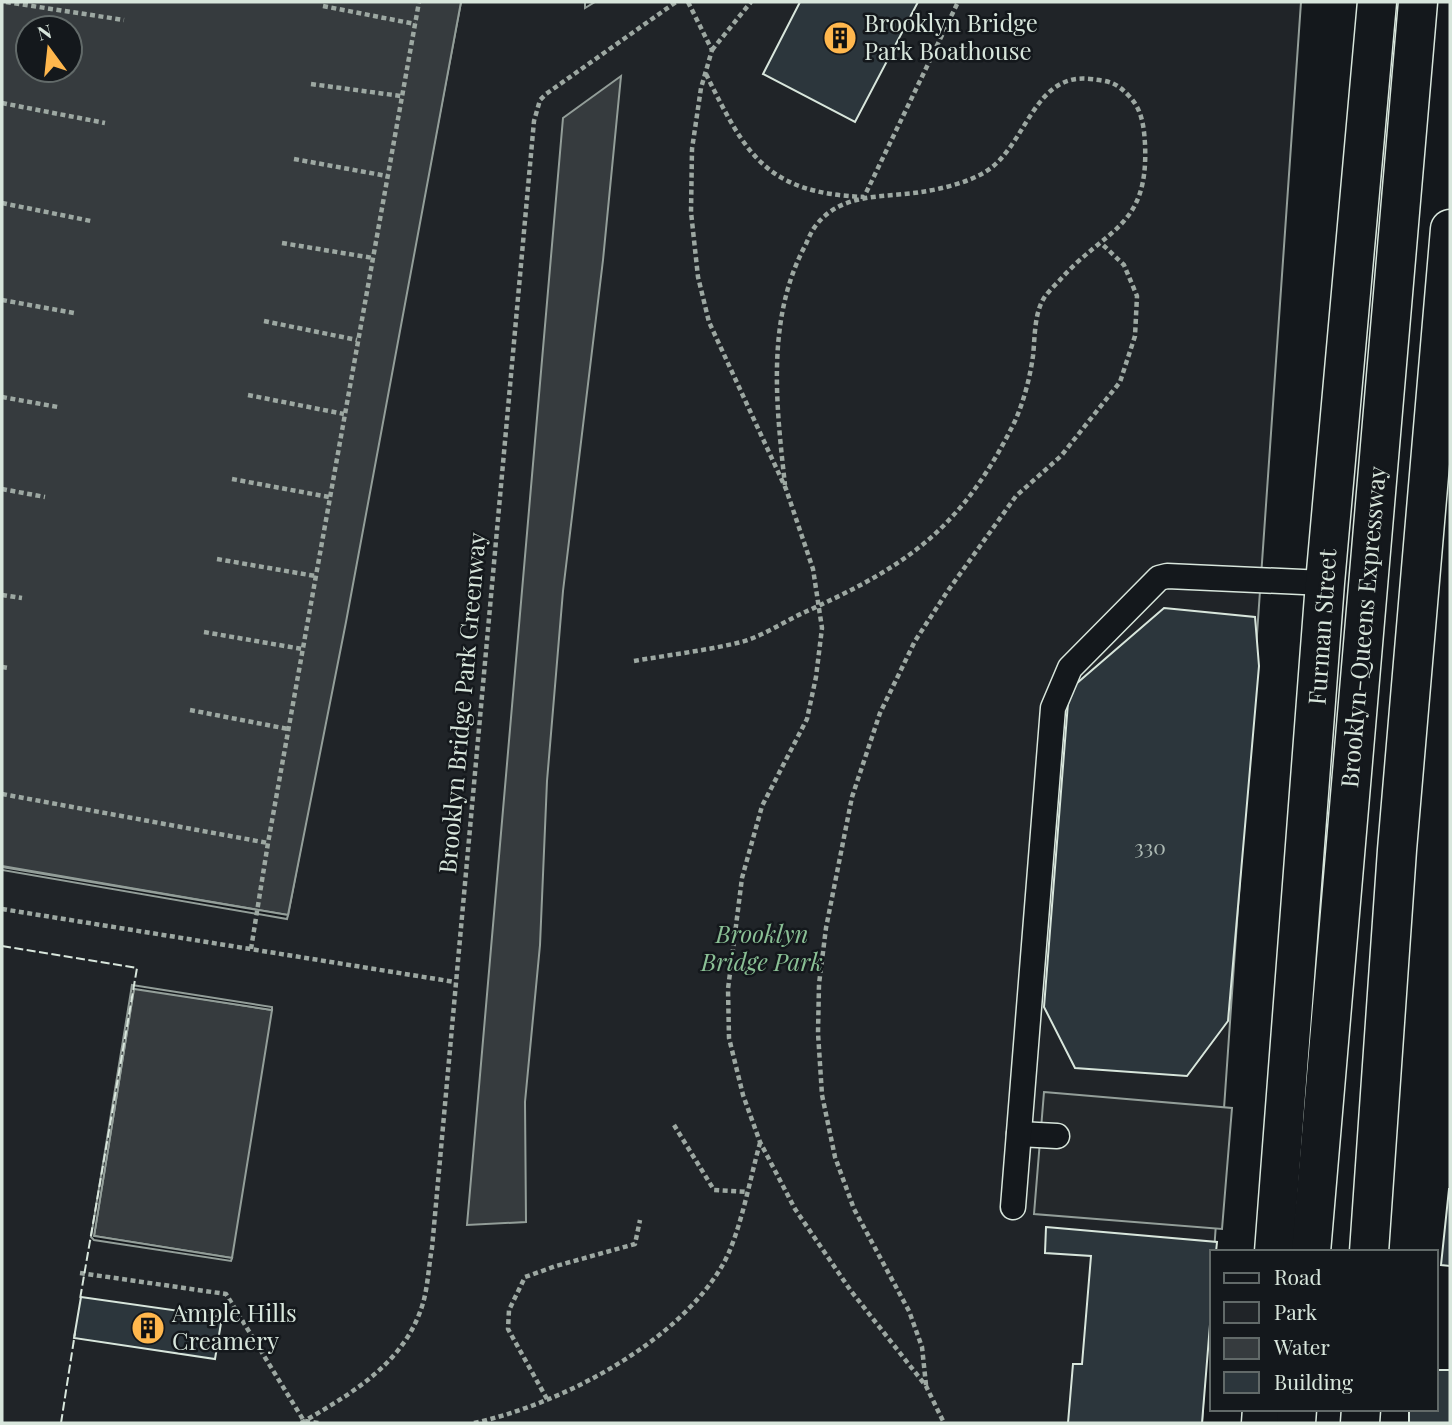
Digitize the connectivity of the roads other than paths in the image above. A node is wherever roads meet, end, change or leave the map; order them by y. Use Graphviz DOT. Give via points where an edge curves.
graph roads {
  1 [pos="1377,2"];
  2 [pos="1418,2"];
  3 [pos="1450,229"];
  4 [pos="1325,583"];
  5 [pos="1019,1134"];
  6 [pos="1057,1136"];
  7 [pos="1013,1207"];
  8 [pos="1274,1250"];
  9 [pos="1311,1250"];
  10 [pos="1369,1250"];
  1 -- 4 [label="main road, Furman Street"];
  2 -- 9 [label="main road, Brooklyn-Queens Expressway"];
  3 -- 10 [label="main road" via="1397,850"];
  4 -- 5 [label="lane" via="1158,578 1070,668 1053,708"];
  4 -- 8 [label="main road, Furman Street"];
  5 -- 6 [label="lane"];
  5 -- 7 [label="lane"];
}
